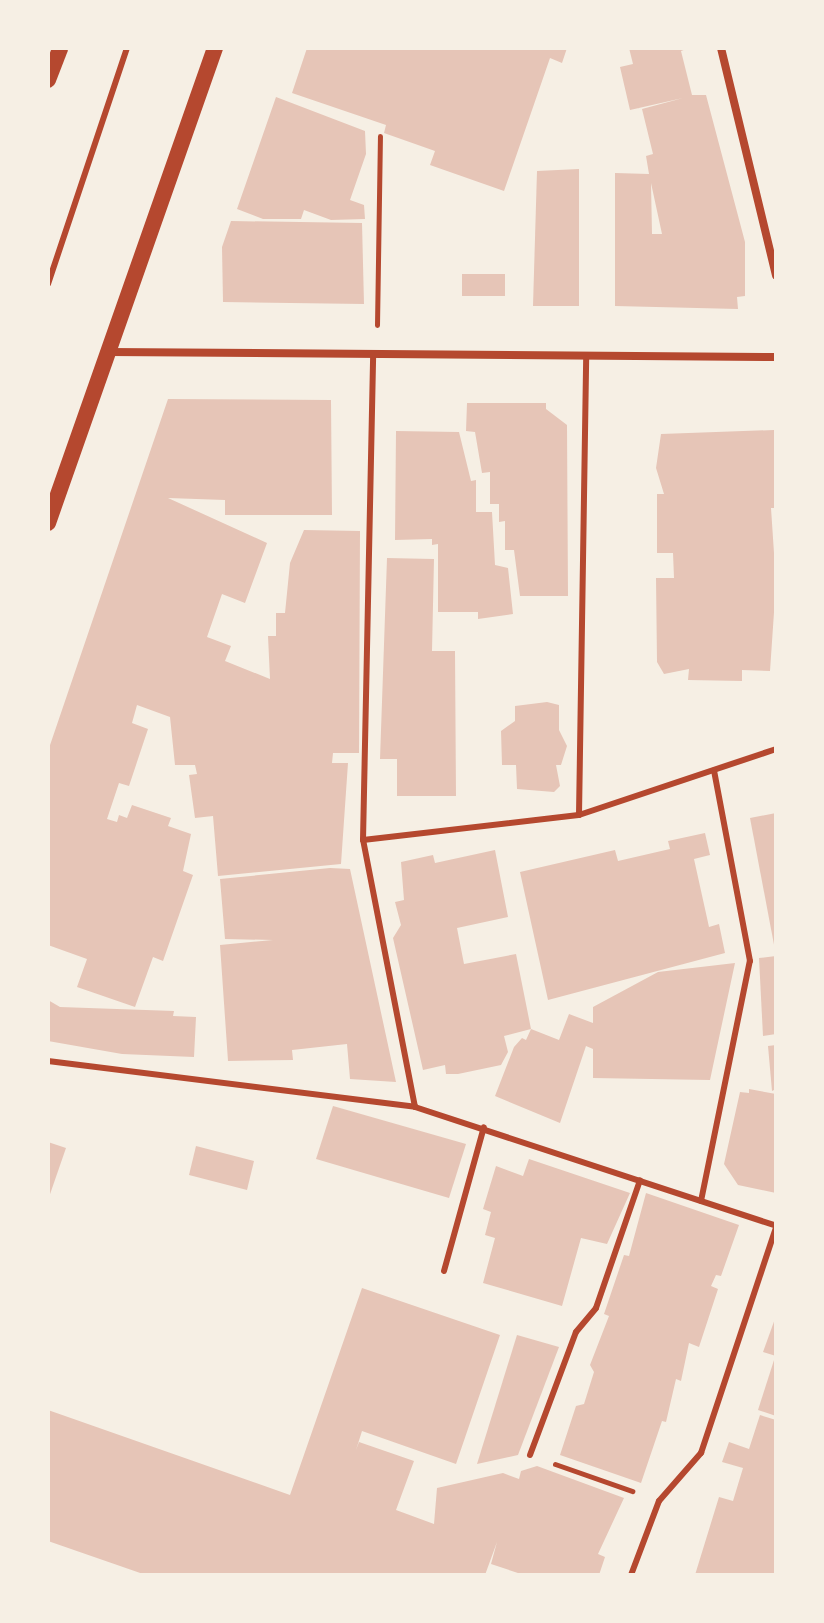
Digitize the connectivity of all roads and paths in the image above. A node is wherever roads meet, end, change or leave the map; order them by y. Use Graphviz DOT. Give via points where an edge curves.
graph roads {
  1 [pos="60,48"];
  2 [pos="127,48"];
  3 [pos="215,48"];
  4 [pos="721,48"];
  5 [pos="48,80"];
  6 [pos="380,136"];
  7 [pos="776,275"];
  8 [pos="48,284"];
  9 [pos="108,352"];
  10 [pos="373,354"];
  11 [pos="586,355"];
  12 [pos="776,357"];
  13 [pos="48,523"];
  14 [pos="776,749"];
  15 [pos="714,770"];
  16 [pos="579,815"];
  17 [pos="363,840"];
  18 [pos="48,1061"];
  19 [pos="415,1107"];
  20 [pos="484,1127"];
  21 [pos="640,1180"];
  22 [pos="701,1201"];
  23 [pos="776,1226"];
  24 [pos="444,1271"];
  25 [pos="530,1455"];
  26 [pos="659,1501"];
  27 [pos="631,1575"];
  1 -- 5 [label="main road"];
  2 -- 8 [label="lane"];
  3 -- 9 [label="main road"];
  4 -- 7 [label="street"];
  6 -- 10 [label="path" via="379,316"];
  9 -- 10 [label="street"];
  9 -- 13 [label="main road"];
  10 -- 11 [label="street"];
  10 -- 17 [label="lane"];
  11 -- 12 [label="street"];
  11 -- 16 [label="lane"];
  14 -- 15 [label="lane"];
  15 -- 16 [label="lane"];
  15 -- 22 [label="lane" via="750,961"];
  16 -- 17 [label="lane"];
  17 -- 19 [label="lane"];
  18 -- 19 [label="lane" via="332,1092"];
  19 -- 20 [label="lane"];
  20 -- 21 [label="lane"];
  20 -- 24 [label="lane"];
  21 -- 22 [label="lane"];
  21 -- 25 [label="lane" via="596,1308 576,1332"];
  22 -- 23 [label="lane"];
  23 -- 26 [label="lane" via="701,1453"];
  25 -- 26 [label="path"];
  26 -- 27 [label="lane"];
}
